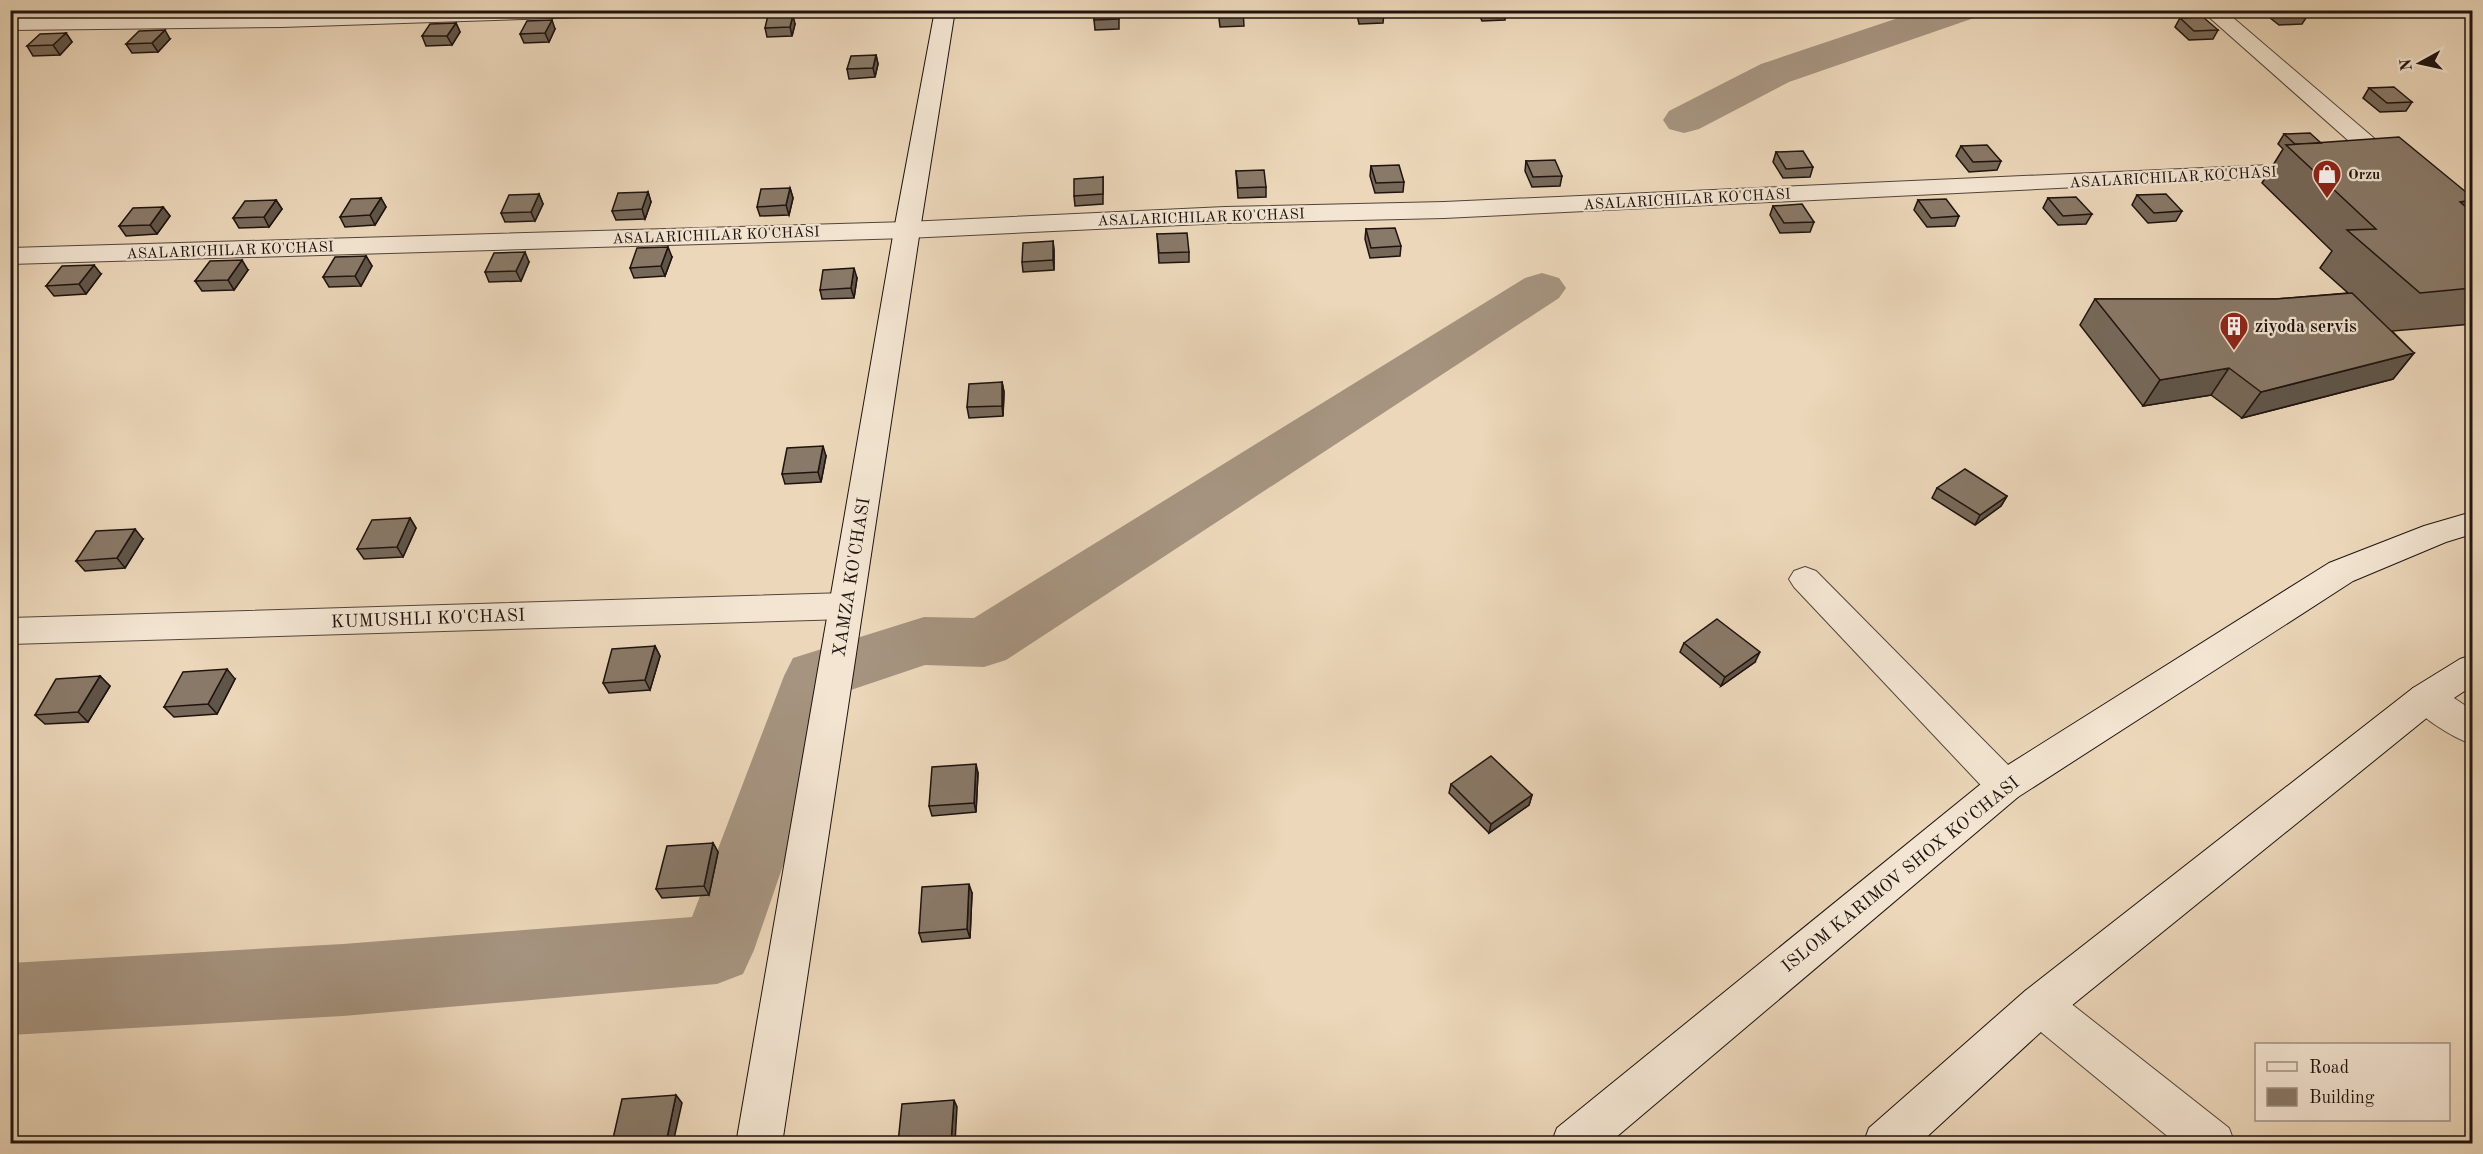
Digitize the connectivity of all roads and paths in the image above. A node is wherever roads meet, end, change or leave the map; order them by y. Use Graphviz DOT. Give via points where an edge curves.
graph roads {
  1 [pos="612,10"];
  2 [pos="945,10"];
  3 [pos="2211,10"];
  4 [pos="287,16"];
  5 [pos="10,24"];
  6 [pos="907,230"];
  7 [pos="10,256"];
  8 [pos="2472,523"];
  9 [pos="1805,579"];
  10 [pos="846,606"];
  11 [pos="10,630"];
  12 [pos="2472,669"];
  13 [pos="2426,698"];
  14 [pos="2472,729"];
  15 [pos="2005,786"];
  16 [pos="2040,1005"];
  17 [pos="759,1143"];
  18 [pos="1573,1143"];
  19 [pos="1885,1143"];
  20 [pos="2213,1143"];
  1 -- 4 [label="street"];
  2 -- 6 [label="street, XAMZA KO'CHASI"];
  3 -- 6 [label="street, ASALARICHILAR KO'CHASI" via="2400,174 2345,169"];
  4 -- 5 [label="street"];
  6 -- 7 [label="street, ASALARICHILAR KO'CHASI"];
  6 -- 10 [label="street, XAMZA KO'CHASI"];
  8 -- 15 [label="street, ISLOM KARIMOV SHOX KO'CHASI" via="2341,572"];
  9 -- 15 [label="lane"];
  10 -- 11 [label="street, KUMUSHLI KO'CHASI"];
  10 -- 17 [label="street, XAMZA KO'CHASI"];
  12 -- 13 [label="street"];
  13 -- 14 [label="street"];
  13 -- 16 [label="street"];
  15 -- 18 [label="street, ISLOM KARIMOV SHOX KO'CHASI"];
  16 -- 19 [label="street"];
  16 -- 20 [label="street"];
}
